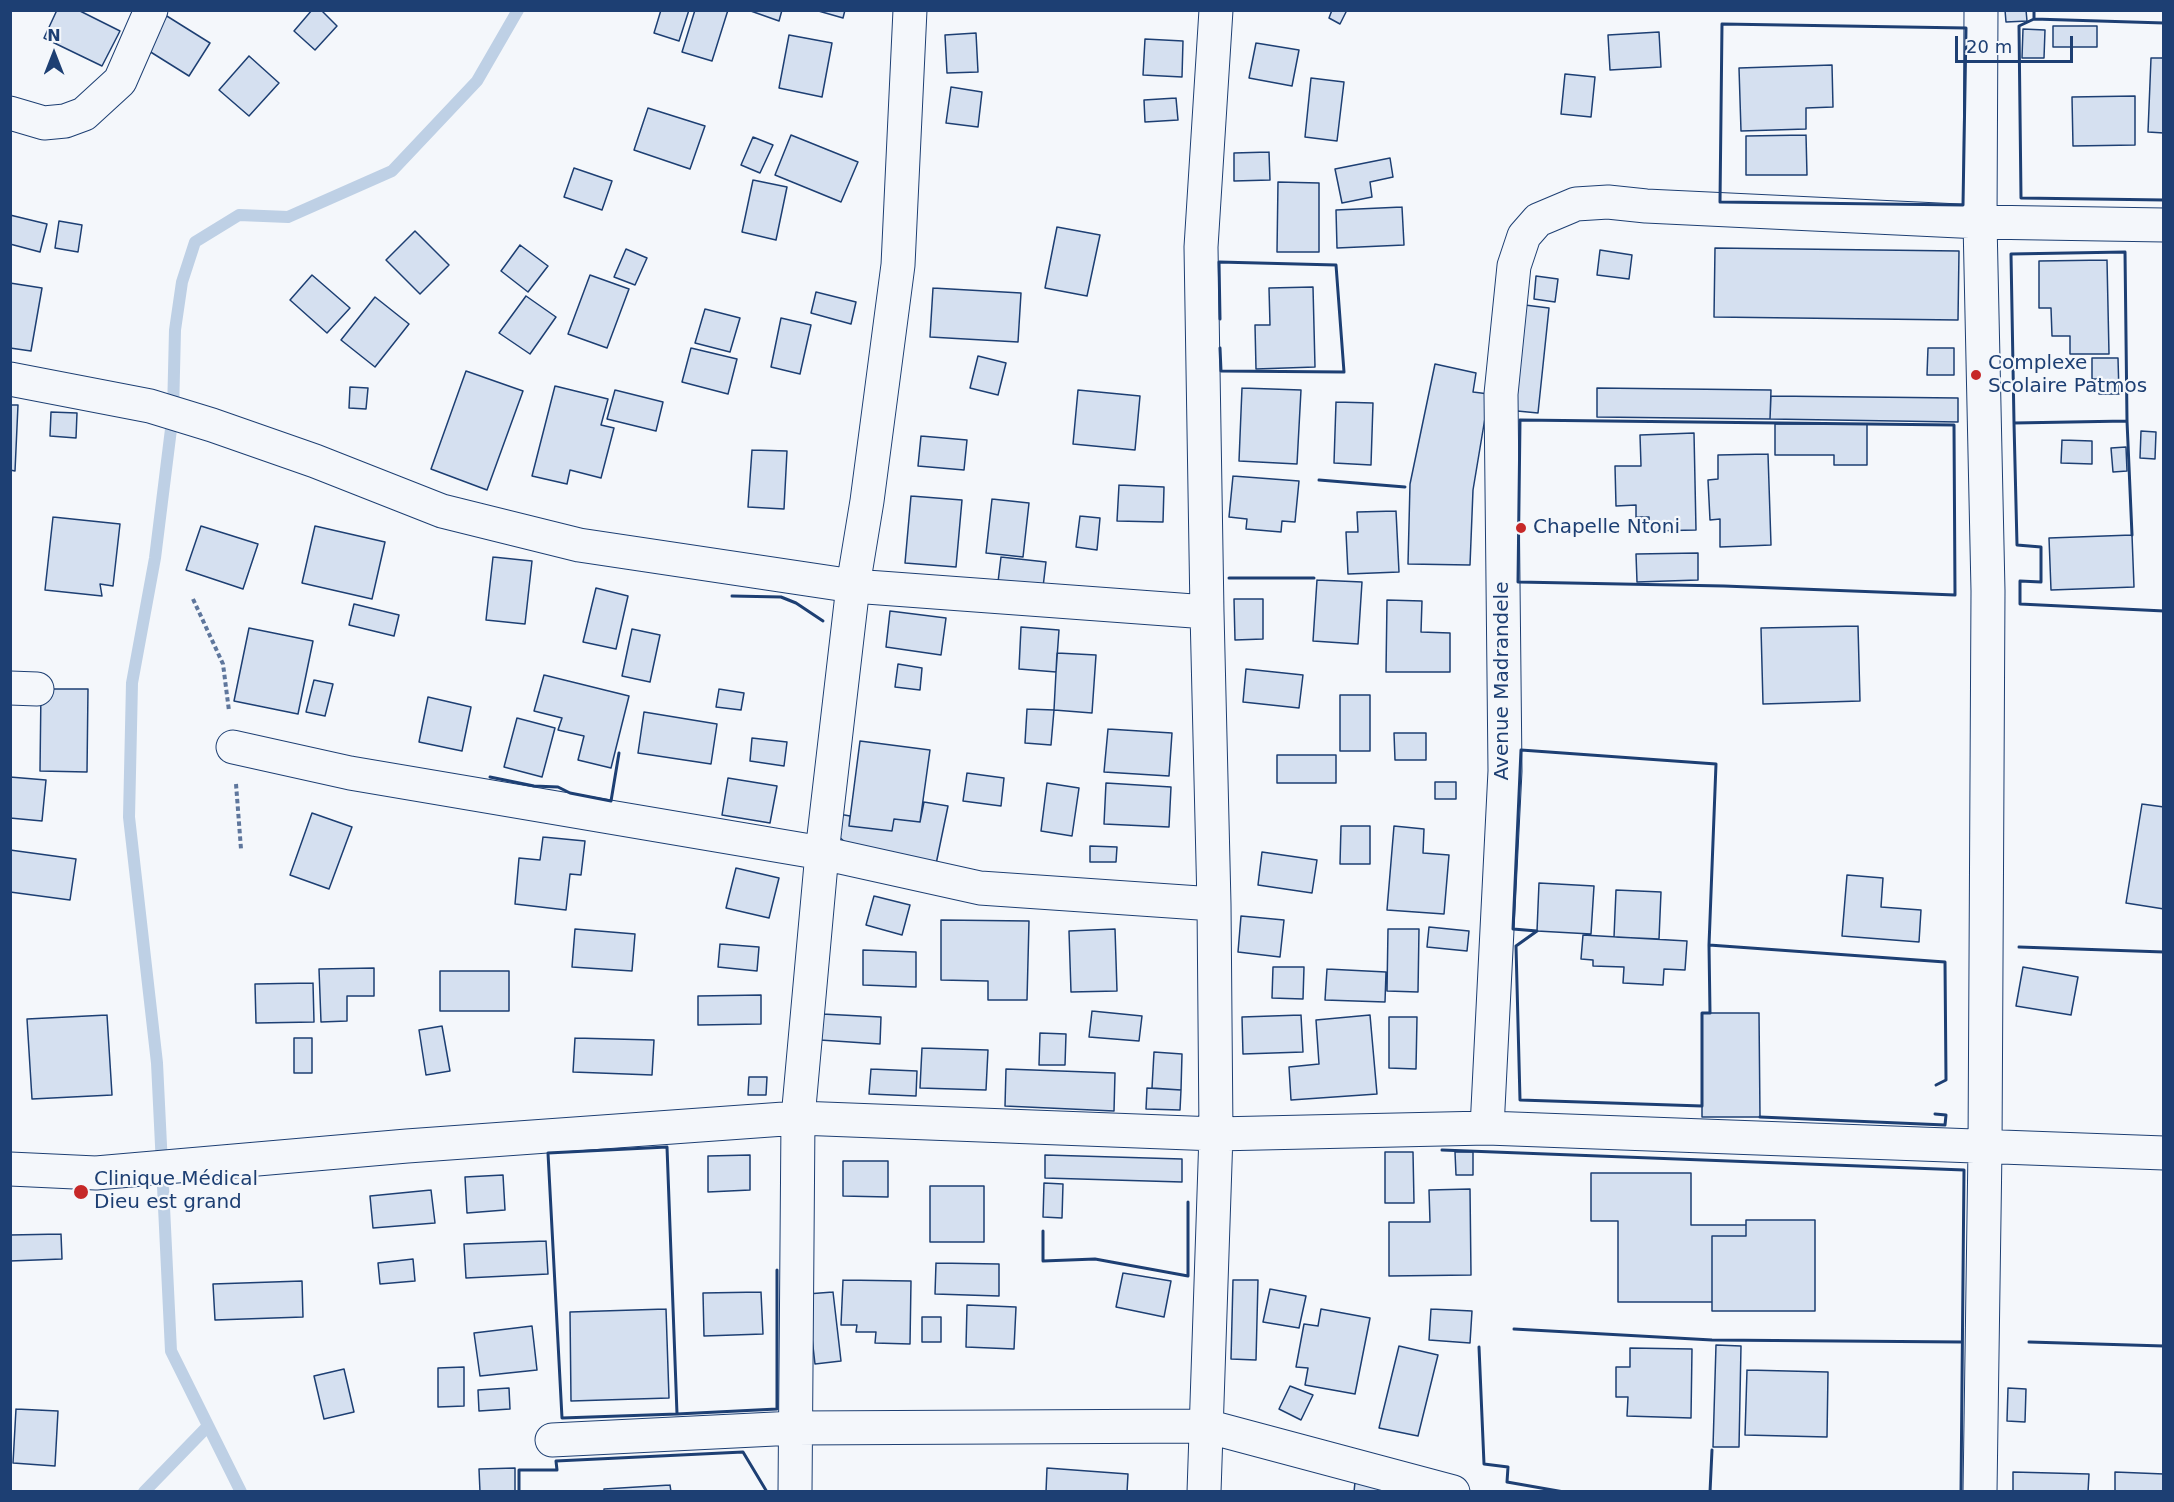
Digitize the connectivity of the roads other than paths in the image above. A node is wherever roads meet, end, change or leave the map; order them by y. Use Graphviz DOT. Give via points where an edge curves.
graph roads {
  1 [pos="151,10"];
  2 [pos="910,10"];
  3 [pos="1216,10"];
  4 [pos="1981,10"];
  5 [pos="10,113"];
  6 [pos="1980,222"];
  7 [pos="2163,225"];
  8 [pos="10,378"];
  9 [pos="853,586"];
  10 [pos="1207,612"];
  11 [pos="233,747"];
  12 [pos="822,853"];
  13 [pos="1214,904"];
  14 [pos="798,1118"];
  15 [pos="1487,1128"];
  16 [pos="1216,1134"];
  17 [pos="1985,1148"];
  18 [pos="2163,1153"];
  19 [pos="10,1168"];
  20 [pos="1206,1426"];
  21 [pos="795,1428"];
  22 [pos="552,1440"];
  23 [pos="795,1491"];
  24 [pos="1204,1491"];
  25 [pos="1453,1491"];
  26 [pos="1980,1491"];
  1 -- 5 [label="street" via="120,81 84,114 44,123"];
  2 -- 9 [label="street" via="898,265"];
  3 -- 10 [label="street" via="1202,247"];
  4 -- 6 [label="street"];
  6 -- 7 [label="street"];
  6 -- 15 [label="street, Avenue Madrandele" via="1608,202 1566,208 1538,220 1524,236 1514,266 1501,394 1504,771"];
  6 -- 17 [label="street" via="1988,591"];
  8 -- 9 [label="street" via="150,406 212,424 442,511 579,545"];
  9 -- 10 [label="street"];
  9 -- 12 [label="street"];
  10 -- 13 [label="street"];
  11 -- 12 [label="street" via="350,773"];
  12 -- 13 [label="street" via="980,888"];
  12 -- 14 [label="street"];
  13 -- 16 [label="street"];
  14 -- 16 [label="street"];
  14 -- 19 [label="street" via="96,1173"];
  14 -- 21 [label="street"];
  15 -- 16 [label="street"];
  15 -- 17 [label="street"];
  16 -- 20 [label="street"];
  17 -- 18 [label="street"];
  17 -- 26 [label="street"];
  20 -- 21 [label="street"];
  20 -- 24 [label="street"];
  20 -- 25 [label="street"];
  21 -- 22 [label="street"];
  21 -- 23 [label="street"];
}
